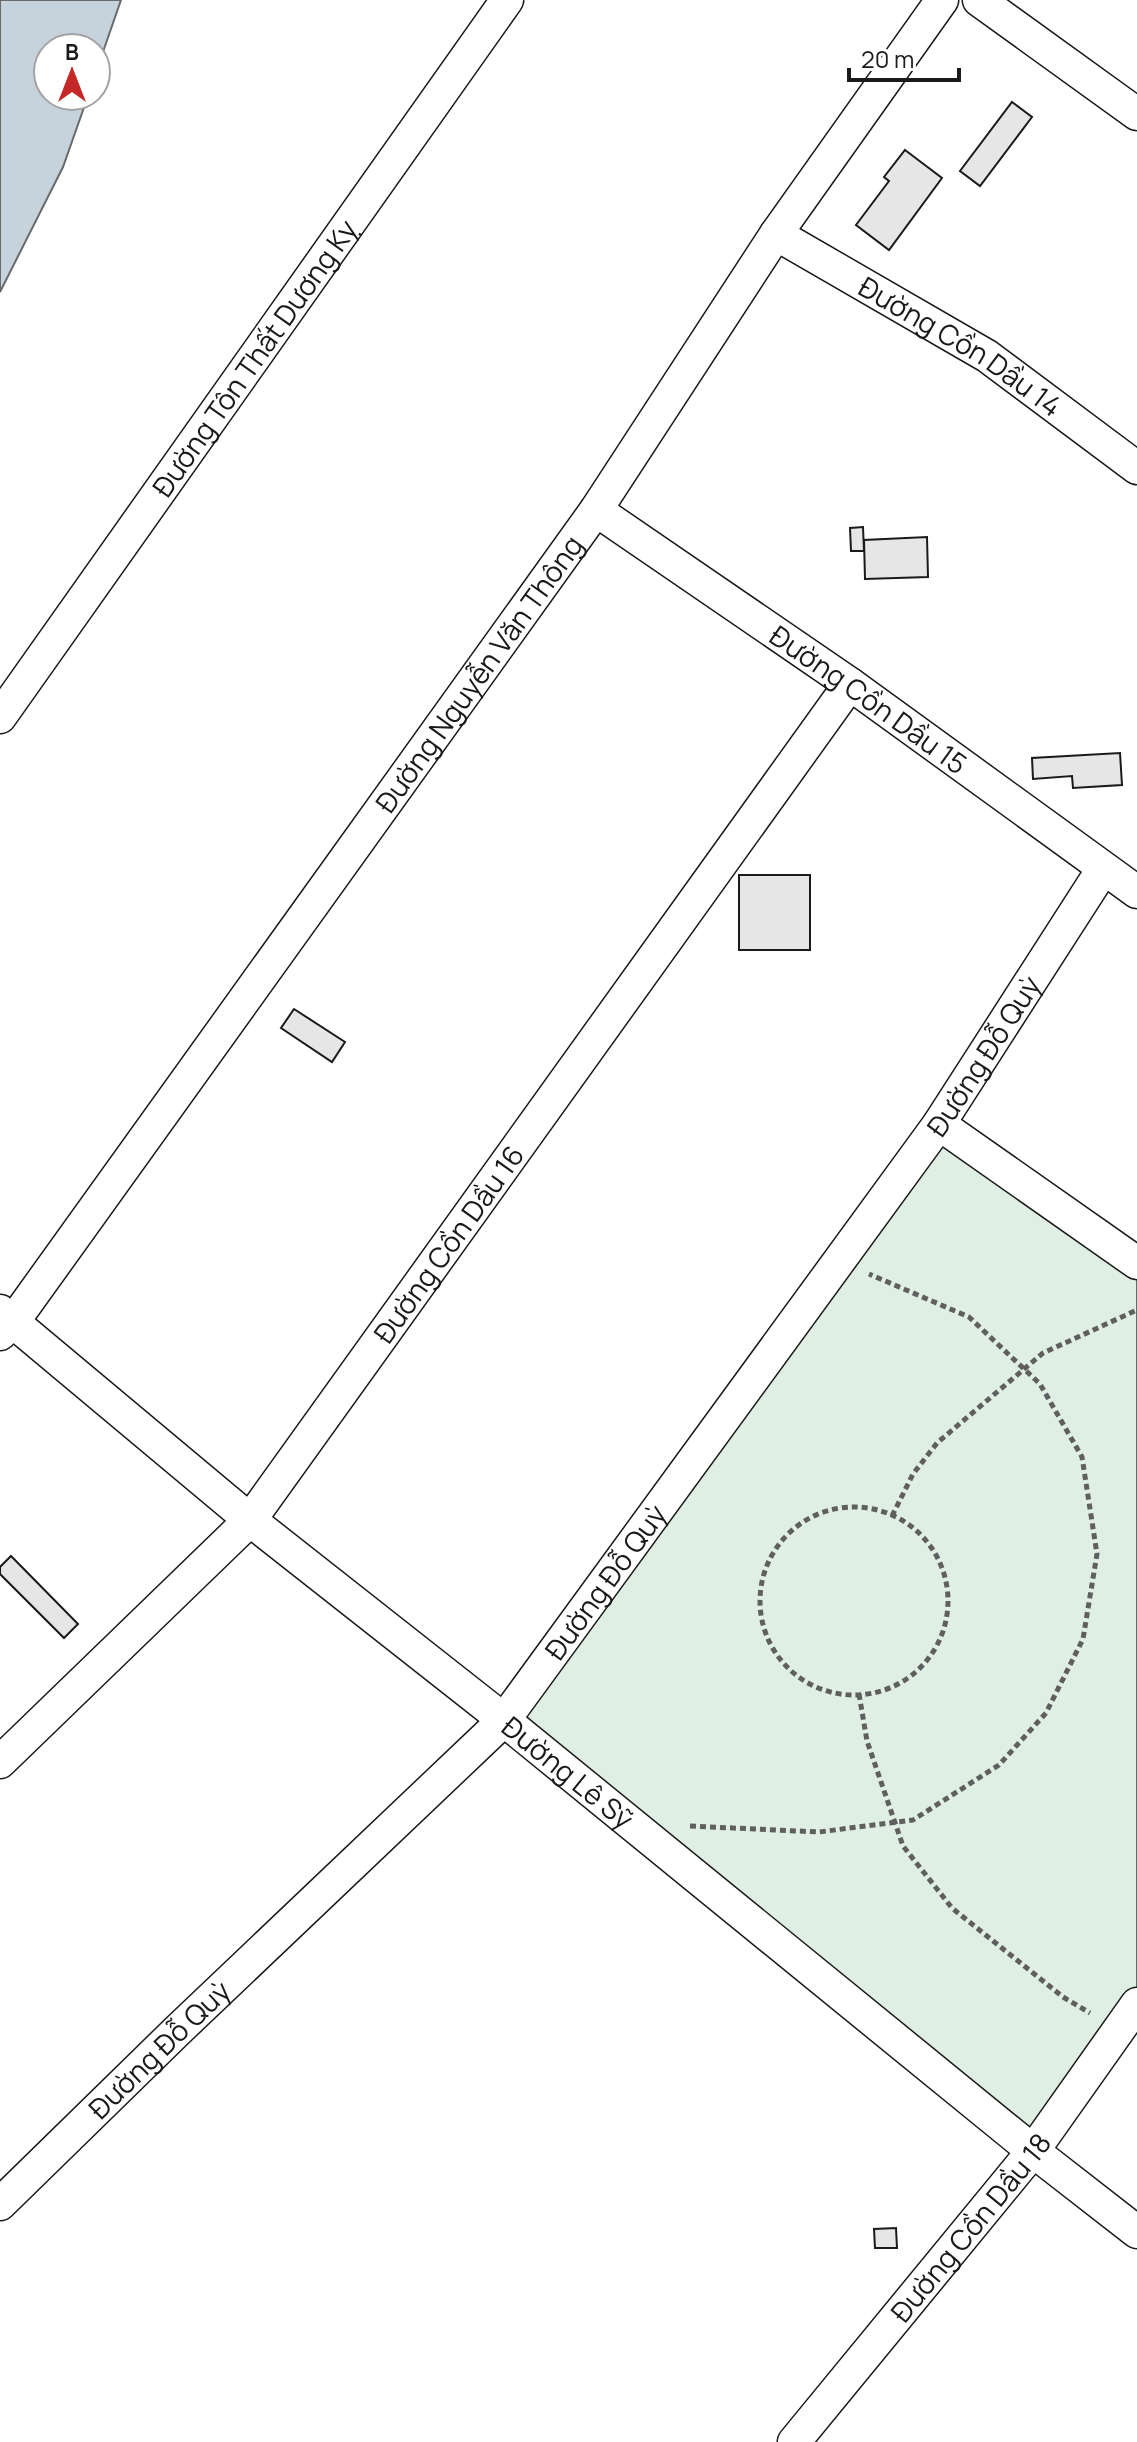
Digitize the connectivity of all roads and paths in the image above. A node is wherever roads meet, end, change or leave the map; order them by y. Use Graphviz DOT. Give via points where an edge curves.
graph roads {
  1 [pos="507,0"];
  2 [pos="942,0"];
  3 [pos="979,0"];
  4 [pos="1137,114"];
  5 [pos="776,234"];
  6 [pos="1137,468"];
  7 [pos="596,510"];
  8 [pos="850,684"];
  9 [pos="0,717"];
  10 [pos="1103,869"];
  11 [pos="1137,892"];
  12 [pos="939,1124"];
  13 [pos="838,1263"];
  14 [pos="1137,1263"];
  15 [pos="1137,1310"];
  16 [pos="4,1322"];
  17 [pos="1024,1369"];
  18 [pos="892,1516"];
  19 [pos="250,1520"];
  20 [pos="859,1694"];
  21 [pos="504,1720"];
  22 [pos="0,1762"];
  23 [pos="895,1823"];
  24 [pos="633,1826"];
  25 [pos="1137,2004"];
  26 [pos="1118,2031"];
  27 [pos="1033,2151"];
  28 [pos="0,2204"];
  29 [pos="1137,2232"];
  30 [pos="794,2442"];
  1 -- 9 [label="street, Đường Tôn Thất Dương Kỵ"];
  2 -- 5 [label="street, Đường Nguyễn Văn Thông"];
  3 -- 4 [label="street"];
  5 -- 6 [label="street, Đường Cồn Dầu 14" via="987,356"];
  5 -- 7 [label="street, Đường Nguyễn Văn Thông"];
  7 -- 8 [label="street, Đường Cồn Dầu 15"];
  7 -- 16 [label="street, Đường Nguyễn Văn Thông"];
  8 -- 10 [label="street, Đường Cồn Dầu 15"];
  8 -- 19 [label="street, Đường Cồn Dầu 16"];
  10 -- 11 [label="street, Đường Cồn Dầu 15"];
  10 -- 12 [label="street, Đường Đỗ Quỳ"];
  12 -- 13 [label="street, Đường Đỗ Quỳ"];
  12 -- 14 [label="street"];
  13 -- 17 [label="path" via="969,1317"];
  13 -- 21 [label="street, Đường Đỗ Quỳ"];
  15 -- 17 [label="path" via="1043,1353"];
  16 -- 19 [label="street, Đường Lê Sỹ"];
  17 -- 18 [label="path" via="937,1443 913,1474"];
  17 -- 23 [label="path" via="1040,1384 1082,1457 1097,1554 1083,1639 1046,1713 999,1765 913,1820"];
  18 -- 20 [label="path" via="929,1544 943,1571 949,1601 944,1631 929,1658 907,1679"];
  18 -- 20 [label="path" via="849,1507 819,1513 792,1529 772,1553 760,1583 759,1615 769,1645 789,1670 815,1688"];
  19 -- 21 [label="street, Đường Lê Sỹ"];
  19 -- 22 [label="street, Đường Cồn Dầu 16"];
  20 -- 23 [label="path" via="867,1741"];
  21 -- 24 [label="street, Đường Lê Sỹ"];
  21 -- 28 [label="street, Đường Đỗ Quỳ"];
  23 -- 24 [label="path" via="819,1832"];
  23 -- 26 [label="path" via="903,1846 952,1908 1063,1997"];
  24 -- 27 [label="street, Đường Lê Sỹ"];
  25 -- 26 [label="street, Đường Cồn Dầu 18"];
  26 -- 27 [label="street, Đường Cồn Dầu 18"];
  27 -- 29 [label="street, Đường Lê Sỹ"];
  27 -- 30 [label="street, Đường Cồn Dầu 18"];
}
